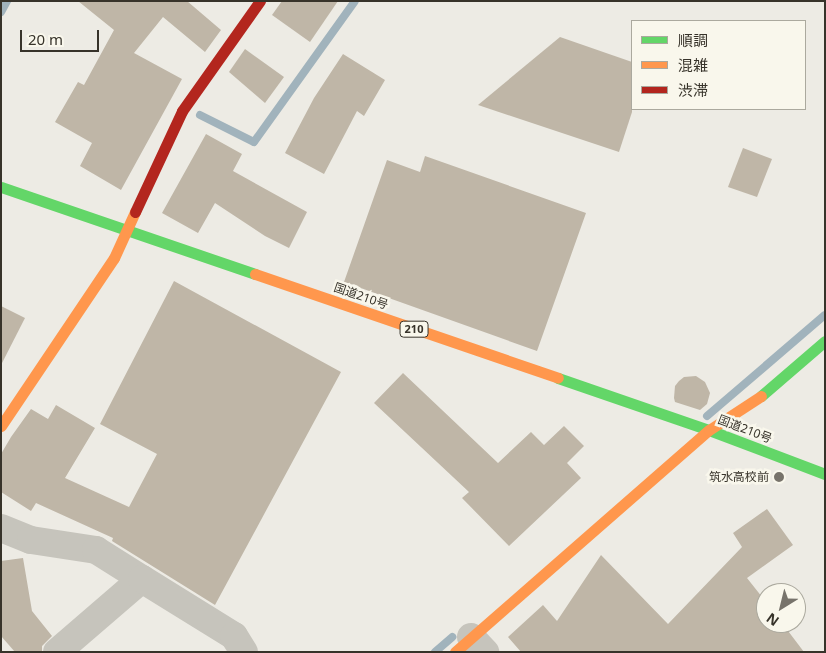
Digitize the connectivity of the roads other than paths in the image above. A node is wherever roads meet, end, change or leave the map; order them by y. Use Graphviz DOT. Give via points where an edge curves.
graph roads {
  1 [pos="260,1"];
  2 [pos="1,187"];
  3 [pos="125,230"];
  4 [pos="825,341"];
  5 [pos="1,426"];
  6 [pos="709,430"];
  7 [pos="825,474"];
  8 [pos="1,528"];
  9 [pos="142,579"];
  10 [pos="470,647"];
  11 [pos="57,652"];
  12 [pos="244,652"];
  1 -- 3 [label="main road" via="182,111"];
  2 -- 3 [label="main road, 国道210号 / 210"];
  3 -- 5 [label="main road" via="114,258"];
  3 -- 6 [label="main road, 国道210号 / 210"];
  4 -- 6 [label="main road" via="771,389"];
  6 -- 7 [label="main road, 国道210号 / 210"];
  6 -- 10 [label="main road"];
  8 -- 9 [label="street" via="31,540 96,550"];
  9 -- 11 [label="street"];
  9 -- 12 [label="street" via="234,636"];
}
